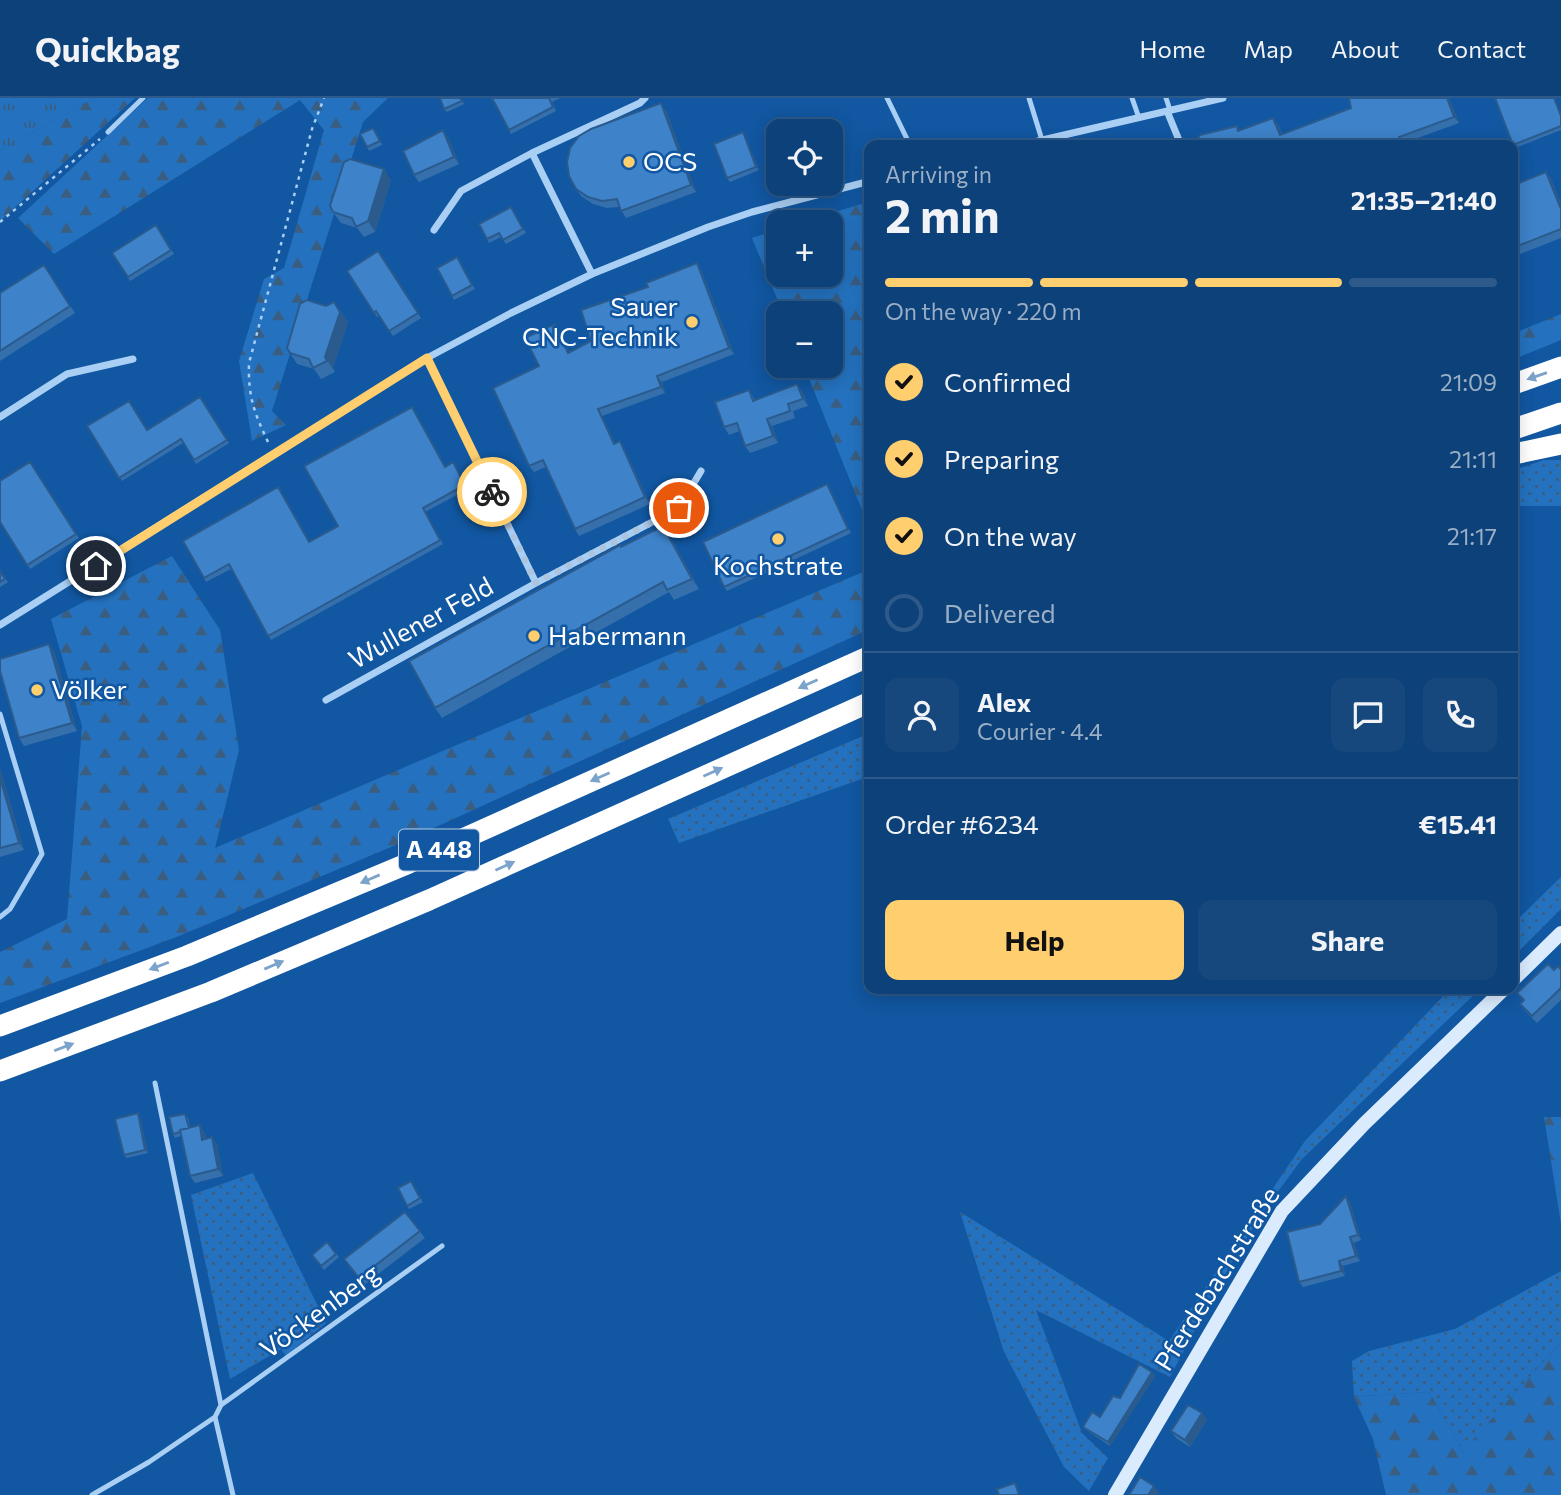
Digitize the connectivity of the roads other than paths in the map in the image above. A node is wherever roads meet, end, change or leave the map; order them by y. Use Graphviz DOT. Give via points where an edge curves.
graph roads {
  1 [pos="143,98"];
  2 [pos="645,98"];
  3 [pos="887,98"];
  4 [pos="1029,98"];
  5 [pos="1132,98"];
  6 [pos="1166,98"];
  7 [pos="1223,98"];
  8 [pos="1169,111"];
  9 [pos="1139,118"];
  10 [pos="108,132"];
  11 [pos="907,140"];
  12 [pos="1042,140"];
  13 [pos="1179,140"];
  14 [pos="532,153"];
  15 [pos="864,183"];
  16 [pos="434,230"];
  17 [pos="592,274"];
  18 [pos="427,358"];
  19 [pos="134,359"];
  20 [pos="1561,367"];
  21 [pos="1518,383"];
  22 [pos="1561,413"];
  23 [pos="0,417"];
  24 [pos="1518,428"];
  25 [pos="1561,444"];
  26 [pos="1518,453"];
  27 [pos="701,471"];
  28 [pos="536,583"];
  29 [pos="0,625"];
  30 [pos="864,659"];
  31 [pos="326,700"];
  32 [pos="864,705"];
  33 [pos="0,714"];
  34 [pos="0,917"];
  35 [pos="1561,933"];
  36 [pos="1518,975"];
  37 [pos="1499,994"];
  38 [pos="0,1026"];
  39 [pos="0,1071"];
  40 [pos="155,1083"];
  41 [pos="442,1246"];
  42 [pos="221,1405"];
  43 [pos="215,1417"];
  44 [pos="92,1495"];
  45 [pos="233,1495"];
  46 [pos="1115,1495"];
  1 -- 10 [label="lane"];
  2 -- 14 [label="street"];
  3 -- 11 [label="lane"];
  4 -- 12 [label="lane"];
  5 -- 9 [label="lane"];
  6 -- 8 [label="lane"];
  7 -- 8 [label="street"];
  8 -- 9 [label="street"];
  8 -- 13 [label="street"];
  9 -- 12 [label="street"];
  14 -- 16 [label="street" via="461,191"];
  14 -- 17 [label="street"];
  15 -- 17 [label="street" via="708,226"];
  17 -- 18 [label="street"];
  18 -- 28 [label="street"];
  18 -- 29 [label="street"];
  19 -- 23 [label="street" via="67,374"];
  20 -- 21 [label="highway, one-way"];
  22 -- 24 [label="highway"];
  25 -- 26 [label="highway"];
  27 -- 28 [label="street, Wullener Feld" via="679,508"];
  28 -- 31 [label="street, Wullener Feld"];
  30 -- 38 [label="highway, A 448, one-way" via="397,868 187,956"];
  39 -- 32 [label="highway, A 448, one-way" via="211,992"];
  33 -- 34 [label="lane" via="42,854 10,909"];
  35 -- 36 [label="main road"];
  37 -- 46 [label="main road, Pferdebachstraße" via="1364,1124 1283,1211"];
  40 -- 42 [label="lane"];
  41 -- 42 [label="lane, Vöckenberg"];
  42 -- 43 [label="lane"];
  43 -- 44 [label="lane"];
  43 -- 45 [label="lane"];
}
